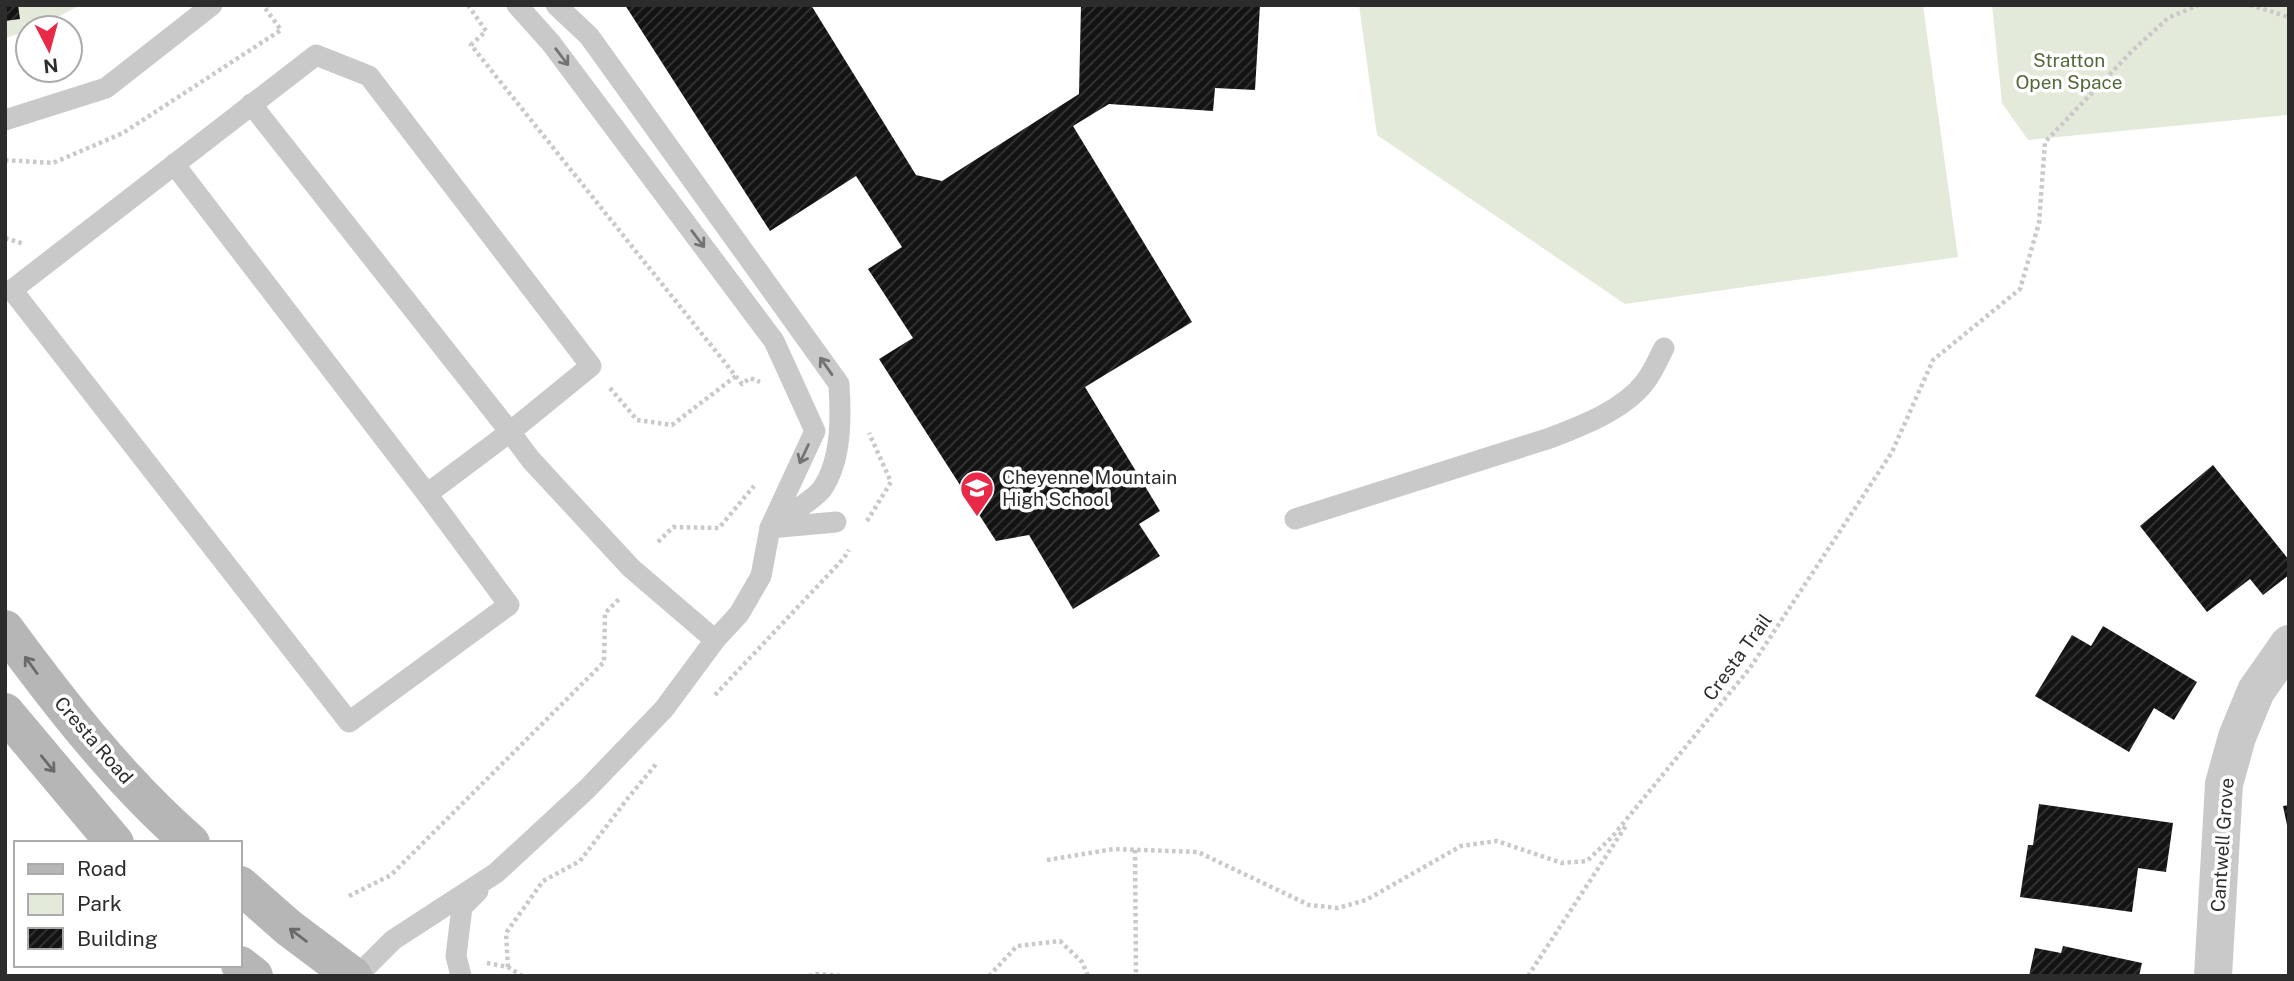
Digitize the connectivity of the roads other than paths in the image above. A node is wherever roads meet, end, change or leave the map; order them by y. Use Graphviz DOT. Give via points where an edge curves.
graph roads {
  1 [pos="212,5"];
  2 [pos="517,5"];
  3 [pos="556,5"];
  4 [pos="251,104"];
  5 [pos="5,120"];
  6 [pos="174,164"];
  7 [pos="8,288"];
  8 [pos="1664,348"];
  9 [pos="510,432"];
  10 [pos="427,494"];
  11 [pos="1295,519"];
  12 [pos="836,522"];
  13 [pos="770,528"];
  14 [pos="5,629"];
  15 [pos="715,640"];
  16 [pos="2289,645"];
  17 [pos="5,712"];
  18 [pos="113,841"];
  19 [pos="189,841"];
  20 [pos="496,873"];
  21 [pos="242,887"];
  22 [pos="355,976"];
  23 [pos="461,976"];
  24 [pos="2213,976"];
  1 -- 5 [label="lane" via="106,88"];
  2 -- 13 [label="lane, one-way" via="551,43 774,341 815,431"];
  13 -- 3 [label="lane, one-way" via="821,490 835,459 842,421 839,384 589,36"];
  4 -- 6 [label="lane"];
  4 -- 9 [label="lane"];
  4 -- 9 [label="lane" via="316,55 369,76 592,366"];
  6 -- 7 [label="lane"];
  6 -- 10 [label="lane"];
  7 -- 10 [label="lane" via="349,722 509,605"];
  8 -- 11 [label="lane" via="1644,384 1589,423"];
  9 -- 10 [label="lane"];
  9 -- 15 [label="lane" via="631,568"];
  12 -- 13 [label="lane"];
  13 -- 15 [label="lane" via="761,576 739,614"];
  19 -- 14 [label="main road, Cresta Road, one-way" via="113,765"];
  15 -- 20 [label="lane" via="664,709"];
  16 -- 24 [label="street, Cantwell Grove" via="2256,691 2224,784"];
  17 -- 18 [label="main road, one-way"];
  20 -- 22 [label="lane" via="393,940"];
  20 -- 23 [label="lane" via="462,907 456,956"];
  22 -- 21 [label="main road, one-way"];
}
